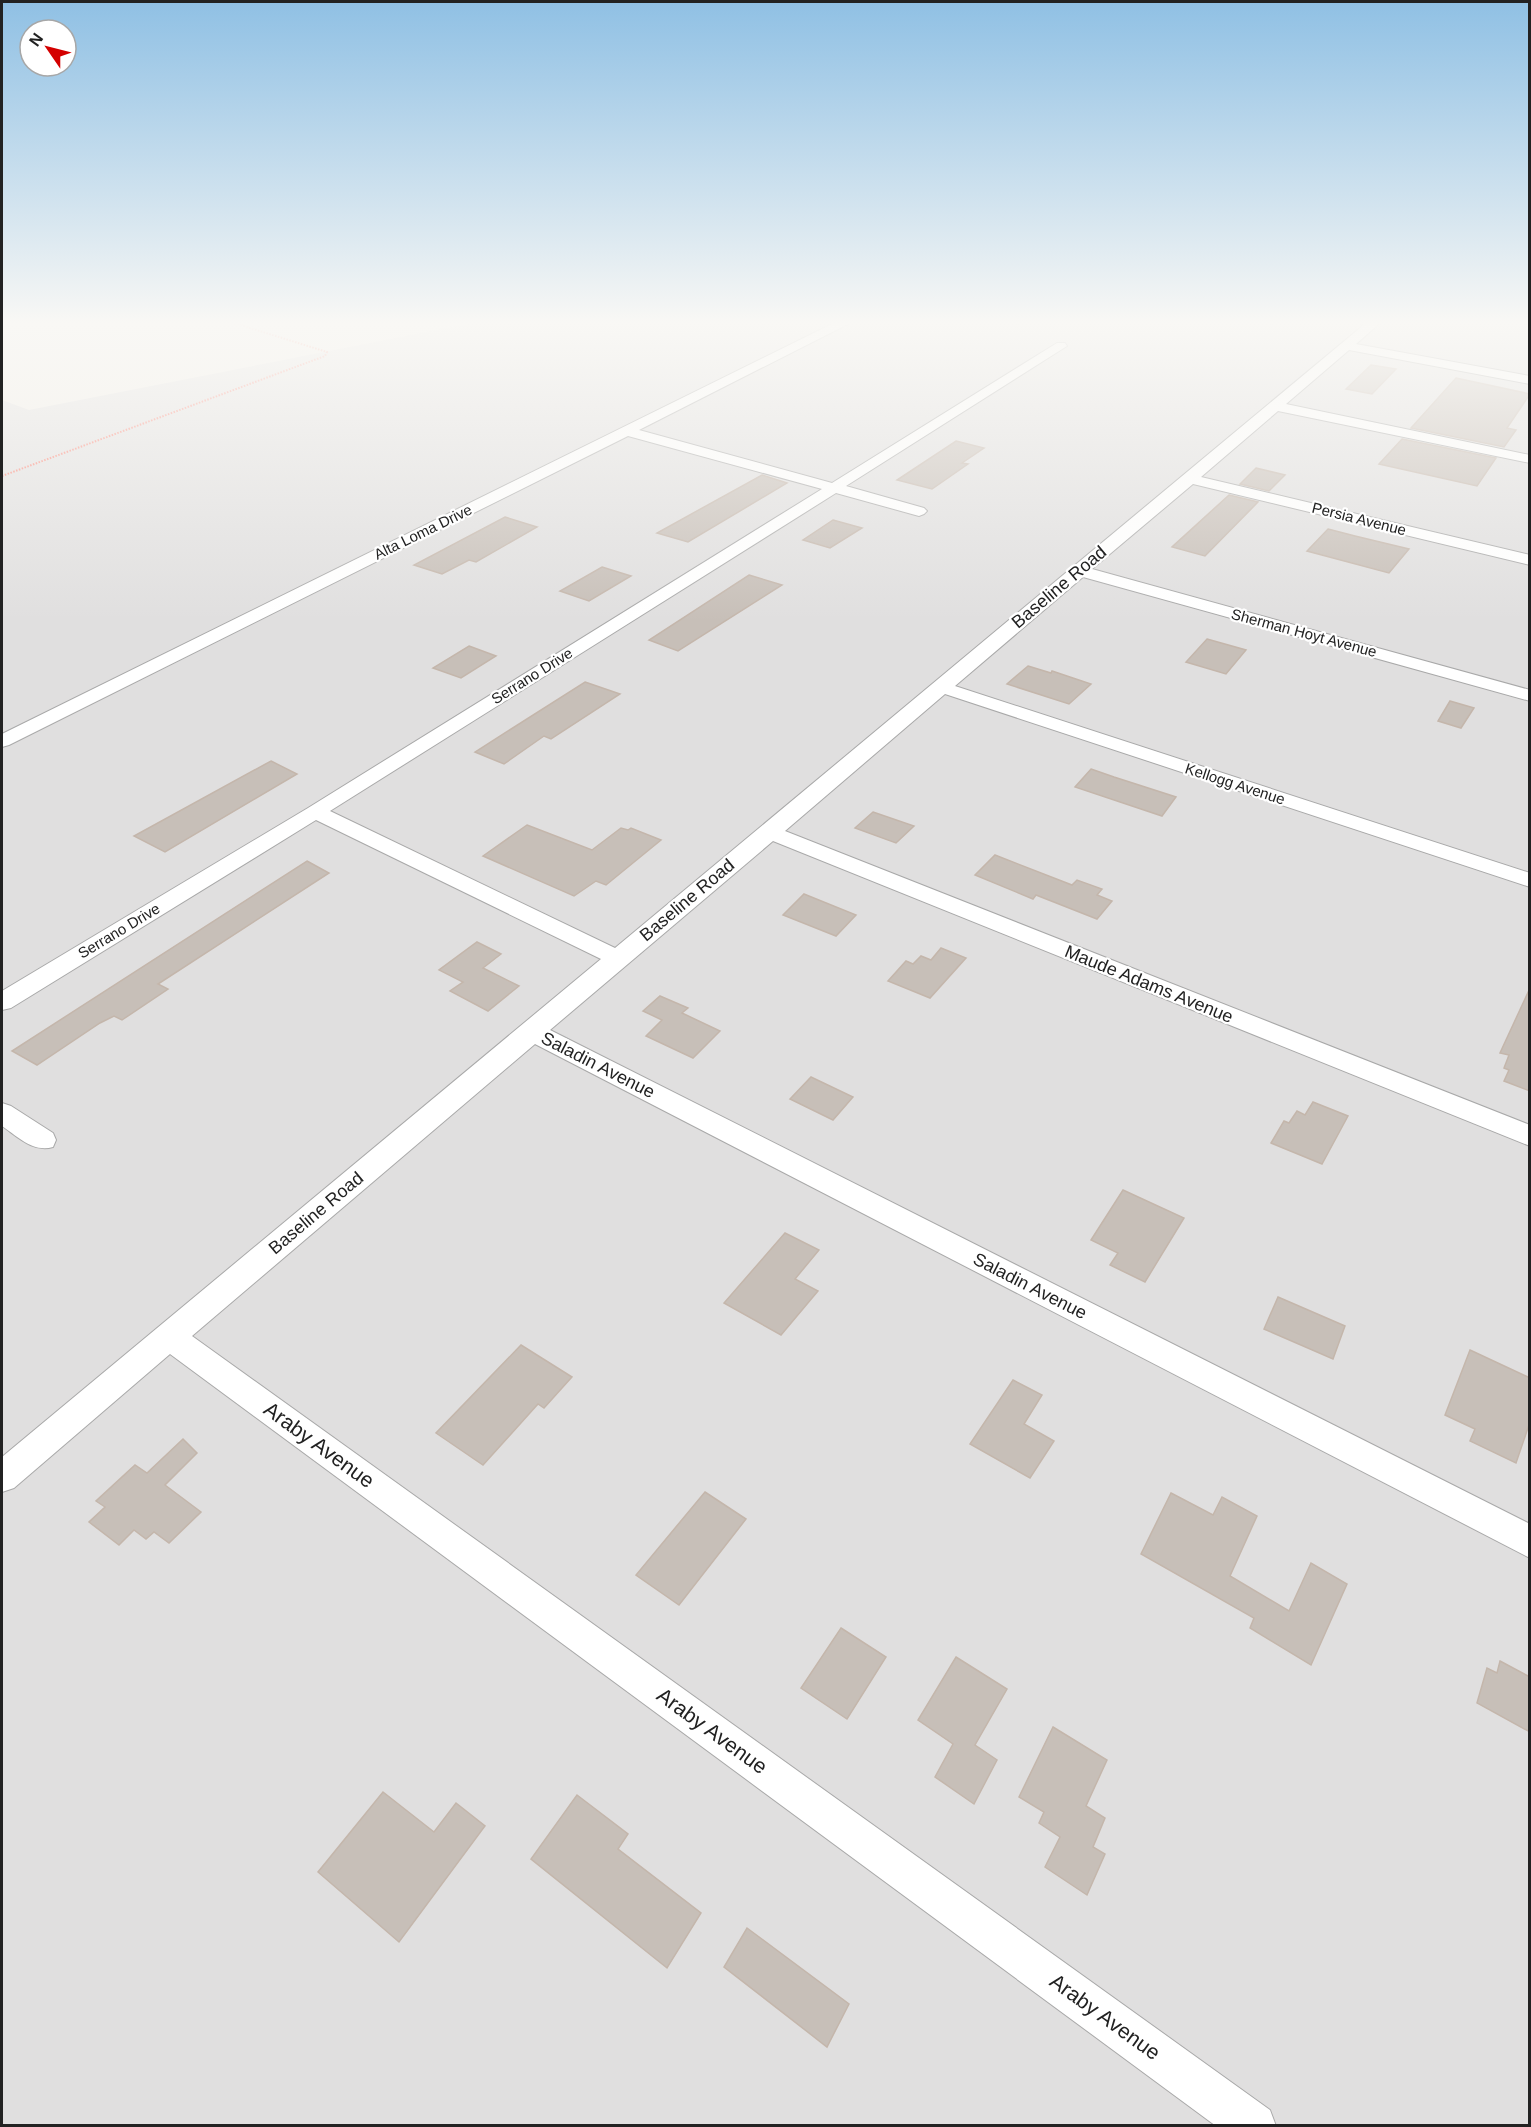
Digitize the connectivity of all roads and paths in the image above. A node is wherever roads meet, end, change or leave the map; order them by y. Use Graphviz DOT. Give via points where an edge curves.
graph roads {
  1 [pos="147,422"];
  2 [pos="645,422"];
  3 [pos="939,422"];
  4 [pos="1255,422"];
  5 [pos="1353,422"];
  6 [pos="627,431"];
  7 [pos="1530,459"];
  8 [pos="2,476"];
  9 [pos="1188,478"];
  10 [pos="833,488"];
  11 [pos="920,511"];
  12 [pos="1530,561"];
  13 [pos="1079,571"];
  14 [pos="941,687"];
  15 [pos="1530,696"];
  16 [pos="2,741"];
  17 [pos="315,812"];
  18 [pos="769,832"];
  19 [pos="1530,880"];
  20 [pos="617,958"];
  21 [pos="2,1002"];
  22 [pos="531,1031"];
  23 [pos="2,1113"];
  24 [pos="1530,1136"];
  25 [pos="43,1140"];
  26 [pos="170,1337"];
  27 [pos="2,1478"];
  28 [pos="1530,1542"];
  29 [pos="1254,2126"];
  1 -- 8 [label="path"];
  2 -- 6 [label="street, Alta Loma Drive"];
  3 -- 10 [label="street, Serrano Drive"];
  4 -- 9 [label="street, Baseline Road"];
  5 -- 7 [label="street"];
  6 -- 10 [label="street"];
  6 -- 16 [label="street, Alta Loma Drive"];
  9 -- 12 [label="street, Persia Avenue"];
  9 -- 13 [label="street, Baseline Road"];
  10 -- 11 [label="street"];
  10 -- 17 [label="street, Serrano Drive"];
  13 -- 14 [label="street, Baseline Road"];
  13 -- 15 [label="street, Sherman Hoyt Avenue"];
  14 -- 18 [label="street, Baseline Road"];
  14 -- 19 [label="street, Kellogg Avenue"];
  17 -- 20 [label="street"];
  17 -- 21 [label="street, Serrano Drive"];
  18 -- 20 [label="street, Baseline Road"];
  18 -- 24 [label="street, Maude Adams Avenue"];
  20 -- 22 [label="street, Baseline Road"];
  22 -- 26 [label="street, Baseline Road"];
  22 -- 28 [label="street, Saladin Avenue"];
  23 -- 25 [label="street"];
  26 -- 27 [label="street, Baseline Road"];
  26 -- 29 [label="street, Araby Avenue"];
}
